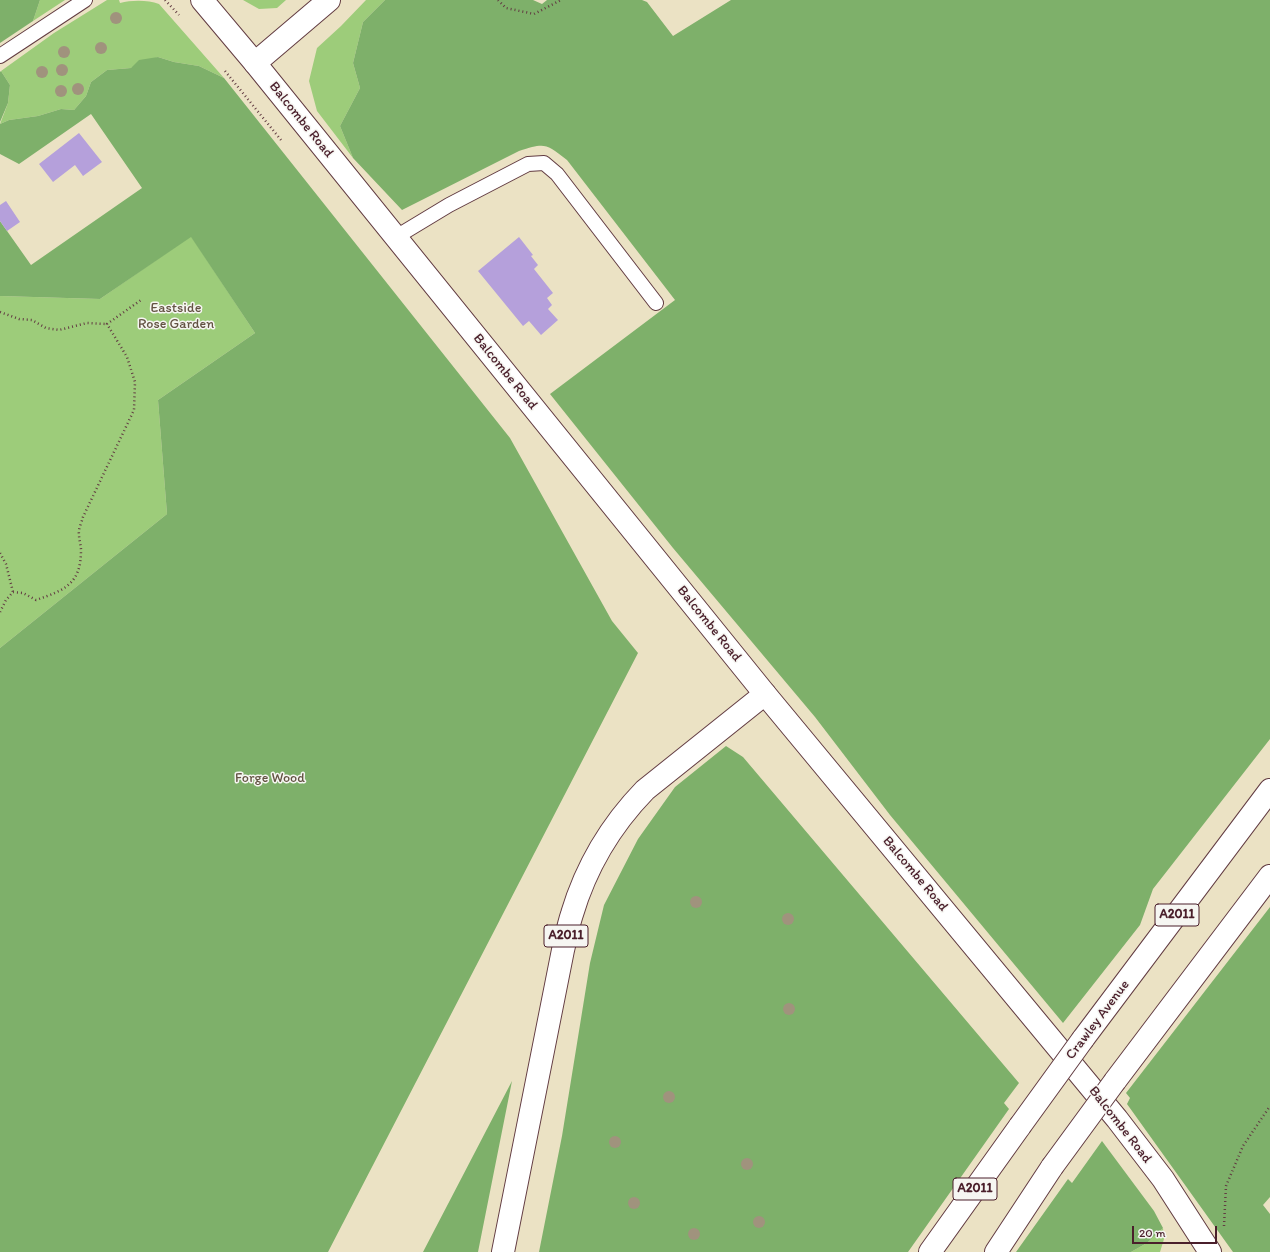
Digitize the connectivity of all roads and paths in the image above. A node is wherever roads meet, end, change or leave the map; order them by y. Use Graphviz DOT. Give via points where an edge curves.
graph roads {
  1 [pos="84,0"];
  2 [pos="202,0"];
  3 [pos="328,0"];
  4 [pos="498,0"];
  5 [pos="561,0"];
  6 [pos="0,56"];
  7 [pos="255,63"];
  8 [pos="396,237"];
  9 [pos="141,300"];
  10 [pos="656,303"];
  11 [pos="0,312"];
  12 [pos="107,324"];
  13 [pos="0,553"];
  14 [pos="14,592"];
  15 [pos="0,612"];
  16 [pos="765,694"];
  17 [pos="1270,790"];
  18 [pos="1270,876"];
  19 [pos="1270,1106"];
  20 [pos="1224,1230"];
  21 [pos="503,1252"];
  22 [pos="930,1252"];
  23 [pos="996,1252"];
  24 [pos="1210,1252"];
  1 -- 6 [label="lane"];
  2 -- 7 [label="main road, Balcombe Road"];
  3 -- 7 [label="main road"];
  4 -- 5 [label="path" via="506,8 534,14"];
  7 -- 8 [label="main road, Balcombe Road"];
  8 -- 10 [label="lane" via="449,205 528,164 544,164 557,174"];
  8 -- 16 [label="main road, Balcombe Road"];
  9 -- 12 [label="path"];
  11 -- 12 [label="path" via="59,330 87,323"];
  12 -- 14 [label="path" via="127,357 135,382 134,410 83,517 78,533 81,549 78,573 57,593 36,600 23,593"];
  13 -- 14 [label="path"];
  14 -- 15 [label="path"];
  16 -- 21 [label="main road, A2011" via="645,790 628,807 593,860 572,914 562,950"];
  16 -- 24 [label="main road, Balcombe Road" via="1117,1119 1163,1179"];
  17 -- 22 [label="main road, Crawley Avenue / A2011, bridge" via="1083,1039"];
  18 -- 23 [label="main road, bridge" via="1052,1167"];
  19 -- 20 [label="path" via="1243,1146 1226,1186"];
}
